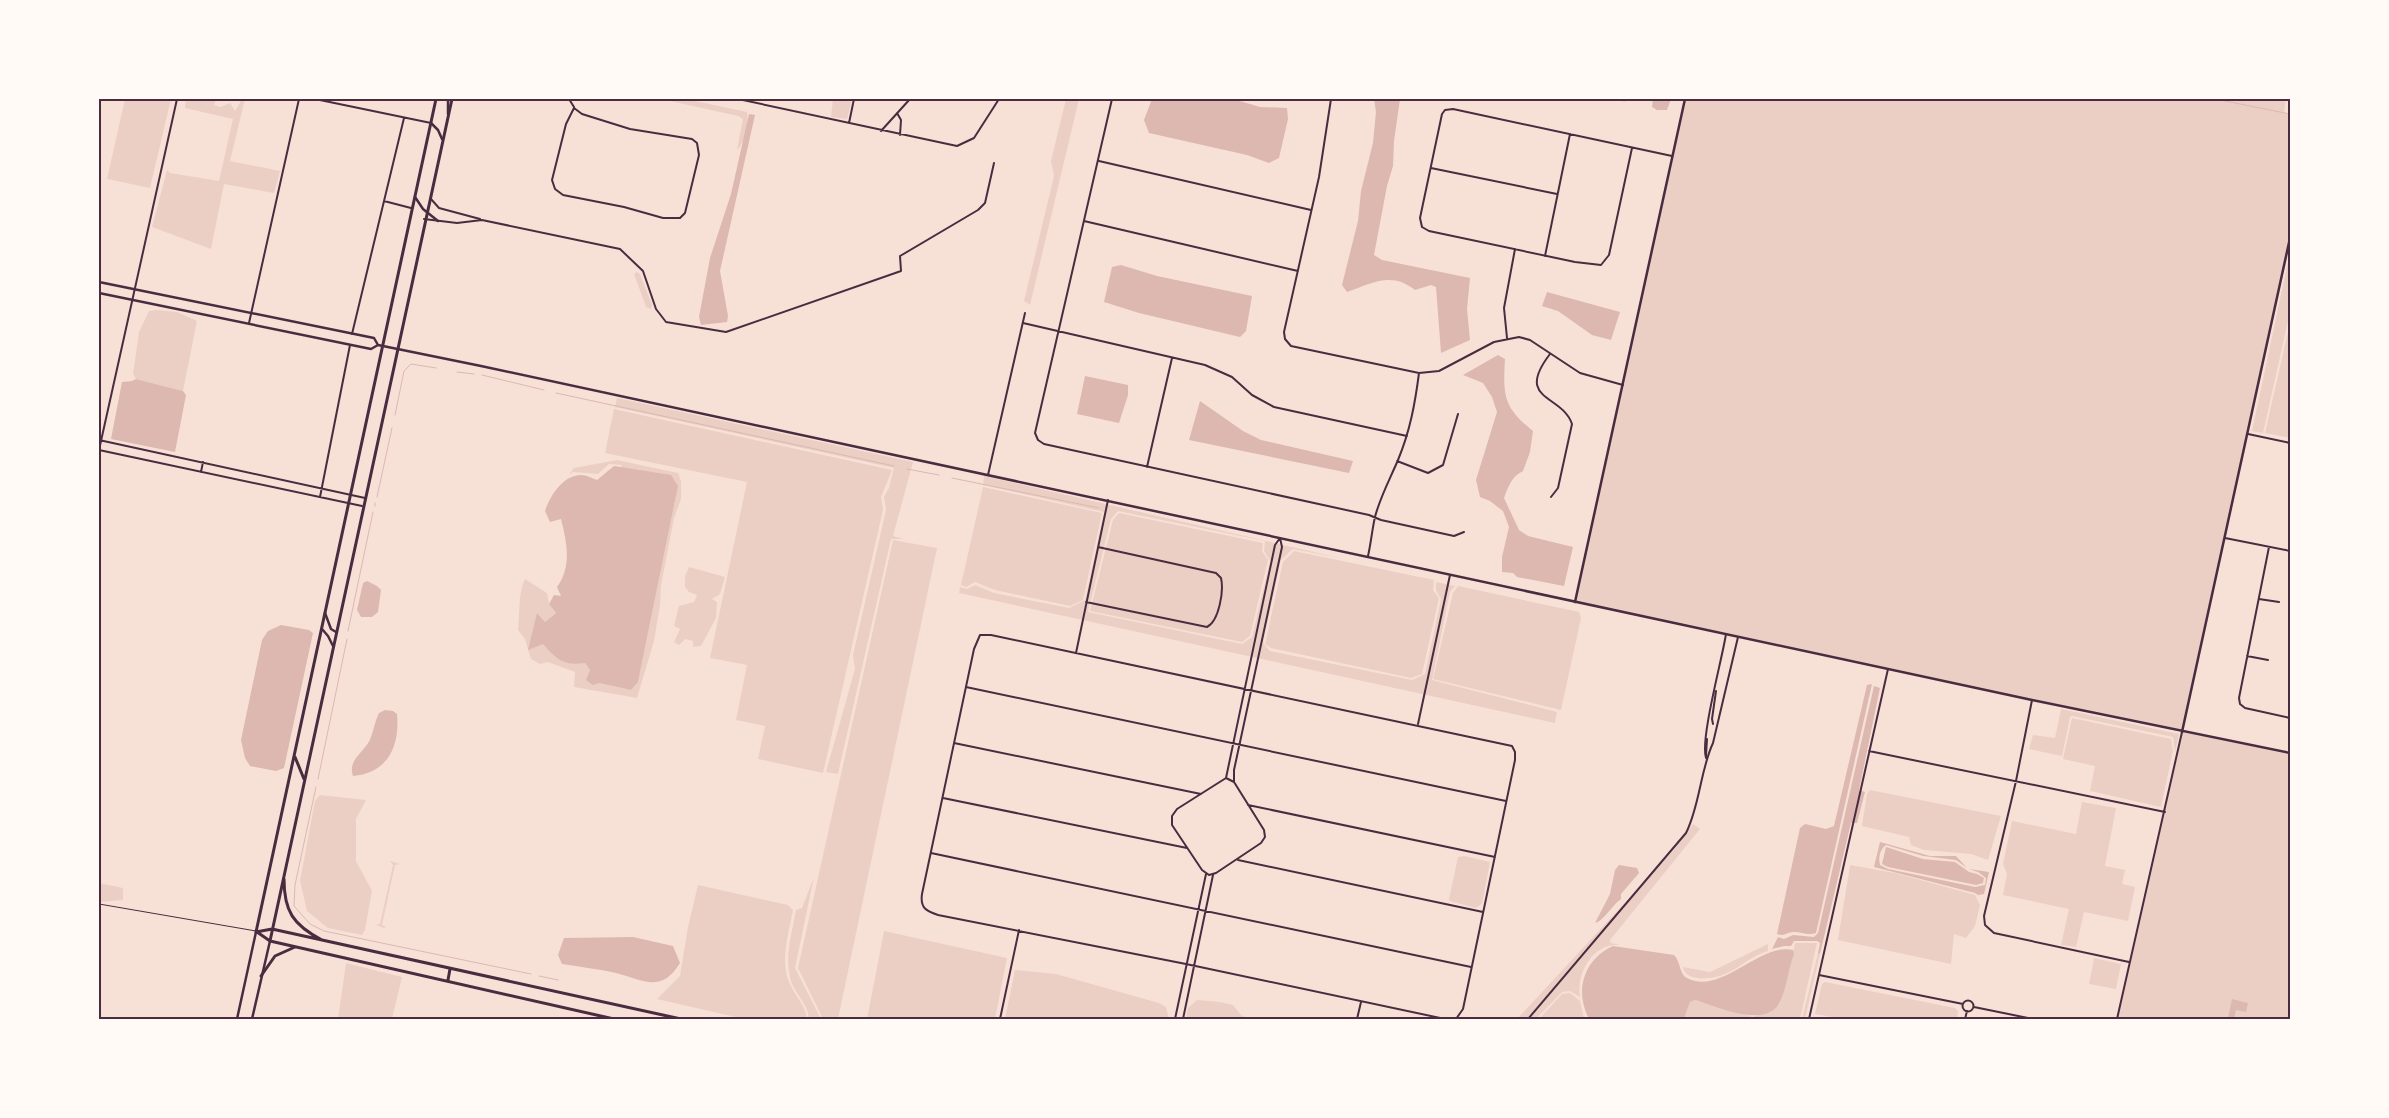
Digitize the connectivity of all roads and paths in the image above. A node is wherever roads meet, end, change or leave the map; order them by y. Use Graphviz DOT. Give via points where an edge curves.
graph roads {
  1 [pos="176,99"];
  2 [pos="299,99"];
  3 [pos="315,99"];
  4 [pos="436,99"];
  5 [pos="448,99"];
  6 [pos="452,99"];
  7 [pos="569,99"];
  8 [pos="738,99"];
  9 [pos="854,99"];
  10 [pos="910,99"];
  11 [pos="999,99"];
  12 [pos="1112,99"];
  13 [pos="1331,99"];
  14 [pos="1685,99"];
  15 [pos="574,108"];
  16 [pos="897,113"];
  17 [pos="448,114"];
  18 [pos="404,118"];
  19 [pos="431,124"];
  20 [pos="849,124"];
  21 [pos="881,131"];
  22 [pos="900,134"];
  23 [pos="1570,134"];
  24 [pos="442,138"];
  25 [pos="1632,148"];
  26 [pos="1672,156"];
  27 [pos="1098,161"];
  28 [pos="994,163"];
  29 [pos="1431,168"];
  30 [pos="430,193"];
  31 [pos="1557,194"];
  32 [pos="414,195"];
  33 [pos="384,201"];
  34 [pos="411,208"];
  35 [pos="1311,210"];
  36 [pos="426,211"];
  37 [pos="424,219"];
  38 [pos="482,220"];
  39 [pos="438,221"];
  40 [pos="1084,221"];
  41 [pos="2290,238"];
  42 [pos="1516,249"];
  43 [pos="1545,256"];
  44 [pos="1298,271"];
  45 [pos="99,282"];
  46 [pos="133,290"];
  47 [pos="99,293"];
  48 [pos="131,299"];
  49 [pos="1025,313"];
  50 [pos="252,314"];
  51 [pos="249,323"];
  52 [pos="1023,324"];
  53 [pos="1059,332"];
  54 [pos="352,334"];
  55 [pos="1507,338"];
  56 [pos="350,344"];
  57 [pos="380,345"];
  58 [pos="396,349"];
  59 [pos="1550,354"];
  60 [pos="1172,358"];
  61 [pos="1419,373"];
  62 [pos="1623,384"];
  63 [pos="1458,414"];
  64 [pos="2248,434"];
  65 [pos="1406,436"];
  66 [pos="100,440"];
  67 [pos="2290,443"];
  68 [pos="99,450"];
  69 [pos="1397,461"];
  70 [pos="203,462"];
  71 [pos="1148,467"];
  72 [pos="201,472"];
  73 [pos="988,474"];
  74 [pos="322,488"];
  75 [pos="350,494"];
  76 [pos="320,497"];
  77 [pos="1551,497"];
  78 [pos="365,498"];
  79 [pos="1108,500"];
  80 [pos="349,503"];
  81 [pos="362,506"];
  82 [pos="1375,518"];
  83 [pos="1464,532"];
  84 [pos="1280,538"];
  85 [pos="2226,538"];
  86 [pos="1098,547"];
  87 [pos="2269,547"];
  88 [pos="2290,551"];
  89 [pos="1368,556"];
  90 [pos="1450,574"];
  91 [pos="1268,578"];
  92 [pos="1275,579"];
  93 [pos="2259,599"];
  94 [pos="1086,602"];
  95 [pos="1575,602"];
  96 [pos="2279,602"];
  97 [pos="325,614"];
  98 [pos="1258,628"];
  99 [pos="322,629"];
  100 [pos="1264,629"];
  101 [pos="336,632"];
  102 [pos="1726,634"];
  103 [pos="1738,637"];
  104 [pos="333,646"];
  105 [pos="1076,653"];
  106 [pos="2247,656"];
  107 [pos="2268,660"];
  108 [pos="1888,669"];
  109 [pos="966,687"];
  110 [pos="1245,688"];
  111 [pos="1251,689"];
  112 [pos="1716,689"];
  113 [pos="2032,700"];
  114 [pos="2290,718"];
  115 [pos="1708,724"];
  116 [pos="1713,724"];
  117 [pos="1418,725"];
  118 [pos="1718,725"];
  119 [pos="2182,732"];
  120 [pos="954,743"];
  121 [pos="1233,744"];
  122 [pos="1239,746"];
  123 [pos="1869,751"];
  124 [pos="2290,753"];
  125 [pos="295,756"];
  126 [pos="1706,758"];
  127 [pos="1226,778"];
  128 [pos="304,780"];
  129 [pos="2016,781"];
  130 [pos="1234,782"];
  131 [pos="1201,794"];
  132 [pos="942,798"];
  133 [pos="1506,802"];
  134 [pos="1248,805"];
  135 [pos="2165,812"];
  136 [pos="1187,848"];
  137 [pos="931,853"];
  138 [pos="1494,857"];
  139 [pos="1237,860"];
  140 [pos="284,870"];
  141 [pos="1206,874"];
  142 [pos="1214,874"];
  143 [pos="99,904"];
  144 [pos="1198,910"];
  145 [pos="1205,912"];
  146 [pos="1483,912"];
  147 [pos="272,929"];
  148 [pos="1019,930"];
  149 [pos="256,932"];
  150 [pos="270,941"];
  151 [pos="329,943"];
  152 [pos="296,946"];
  153 [pos="346,952"];
  154 [pos="2129,962"];
  155 [pos="1186,964"];
  156 [pos="1194,965"];
  157 [pos="1471,968"];
  158 [pos="450,970"];
  159 [pos="1819,975"];
  160 [pos="261,976"];
  161 [pos="448,980"];
  162 [pos="1361,1002"];
  163 [pos="1963,1004"];
  164 [pos="1974,1007"];
  165 [pos="1967,1011"];
  166 [pos="237,1019"];
  167 [pos="252,1019"];
  168 [pos="614,1019"];
  169 [pos="681,1019"];
  170 [pos="1000,1019"];
  171 [pos="1175,1019"];
  172 [pos="1183,1019"];
  173 [pos="1358,1019"];
  174 [pos="1445,1019"];
  175 [pos="1456,1019"];
  176 [pos="1528,1019"];
  177 [pos="1809,1019"];
  178 [pos="1965,1019"];
  179 [pos="2034,1019"];
  180 [pos="2117,1019"];
  1 -- 46 [label="street"];
  2 -- 50 [label="street"];
  3 -- 18 [label="street"];
  4 -- 19 [label="main road"];
  5 -- 17 [label="street"];
  6 -- 17 [label="main road"];
  7 -- 15 [label="street"];
  8 -- 20 [label="street"];
  9 -- 20 [label="street"];
  10 -- 16 [label="street"];
  11 -- 22 [label="street" via="974,138 957,146"];
  12 -- 27 [label="street"];
  13 -- 35 [label="street"];
  14 -- 26 [label="street"];
  15 -- 15 [label="street" via="582,114 630,129 692,139 697,143 699,155 686,212 680,218 663,218 563,195 555,189 552,180 566,124"];
  16 -- 21 [label="street"];
  16 -- 22 [label="street" via="901,120"];
  17 -- 24 [label="main road"];
  18 -- 19 [label="street"];
  18 -- 33 [label="street"];
  19 -- 24 [label="street"];
  19 -- 32 [label="main road"];
  20 -- 21 [label="street"];
  21 -- 22 [label="street"];
  23 -- 25 [label="street"];
  23 -- 29 [label="street" via="1445,110"];
  23 -- 31 [label="street"];
  24 -- 30 [label="main road"];
  25 -- 26 [label="street"];
  25 -- 43 [label="street" via="1605,263 1598,266"];
  26 -- 62 [label="street"];
  27 -- 35 [label="street"];
  27 -- 40 [label="street"];
  28 -- 38 [label="street" via="985,203 900,256 901,271 726,332 666,322 656,309 643,271 620,249"];
  29 -- 31 [label="street"];
  29 -- 42 [label="street" via="1420,218 1422,227"];
  30 -- 36 [label="main road"];
  30 -- 38 [label="street" via="439,208"];
  31 -- 43 [label="street"];
  32 -- 34 [label="main road"];
  32 -- 36 [label="street"];
  33 -- 34 [label="street"];
  33 -- 54 [label="street"];
  34 -- 57 [label="main road"];
  35 -- 44 [label="street"];
  36 -- 37 [label="main road"];
  36 -- 39 [label="street"];
  37 -- 39 [label="street"];
  37 -- 58 [label="main road"];
  38 -- 39 [label="street"];
  40 -- 44 [label="street"];
  40 -- 53 [label="street"];
  41 -- 64 [label="street"];
  42 -- 43 [label="street"];
  42 -- 55 [label="street" via="1504,308"];
  44 -- 61 [label="street" via="1284,332 1291,346"];
  45 -- 46 [label="street"];
  46 -- 48 [label="street"];
  46 -- 50 [label="street"];
  47 -- 48 [label="street"];
  48 -- 51 [label="street"];
  48 -- 66 [label="street"];
  49 -- 52 [label="street"];
  50 -- 51 [label="street"];
  50 -- 54 [label="street"];
  51 -- 56 [label="street"];
  52 -- 53 [label="street"];
  52 -- 73 [label="street"];
  53 -- 60 [label="street"];
  53 -- 71 [label="street" via="1035,433 1038,440"];
  54 -- 57 [label="street" via="374,338"];
  55 -- 59 [label="street" via="1530,340"];
  55 -- 61 [label="street" via="1439,371"];
  56 -- 57 [label="street" via="371,349"];
  56 -- 74 [label="street"];
  57 -- 58 [label="street"];
  57 -- 75 [label="main road"];
  58 -- 73 [label="street"];
  58 -- 78 [label="main road"];
  59 -- 62 [label="street" via="1580,373"];
  59 -- 77 [label="street" via="1540,368 1537,381 1541,393 1569,414 1572,424 1558,488"];
  60 -- 65 [label="street" via="1219,369 1258,399 1274,406"];
  60 -- 71 [label="street"];
  61 -- 65 [label="street" via="1415,407"];
  62 -- 95 [label="street"];
  63 -- 69 [label="street" via="1443,465 1428,473"];
  64 -- 67 [label="street"];
  64 -- 85 [label="street"];
  65 -- 69 [label="street"];
  66 -- 68 [label="street"];
  66 -- 70 [label="street"];
  68 -- 72 [label="street"];
  69 -- 82 [label="street"];
  70 -- 72 [label="street"];
  70 -- 74 [label="street"];
  71 -- 82 [label="street"];
  72 -- 76 [label="street"];
  73 -- 79 [label="street"];
  74 -- 75 [label="street"];
  74 -- 76 [label="street"];
  75 -- 78 [label="street"];
  75 -- 80 [label="main road"];
  76 -- 80 [label="street"];
  78 -- 81 [label="main road"];
  79 -- 84 [label="street"];
  79 -- 86 [label="street"];
  80 -- 81 [label="street"];
  80 -- 97 [label="main road"];
  81 -- 101 [label="main road"];
  82 -- 83 [label="street" via="1454,536"];
  82 -- 89 [label="street"];
  84 -- 89 [label="street"];
  84 -- 91 [label="street" via="1275,545"];
  84 -- 92 [label="street" via="1282,547"];
  85 -- 87 [label="street"];
  85 -- 119 [label="street"];
  86 -- 94 [label="street"];
  86 -- 94 [label="street" via="1216,573 1222,578 1223,585 1215,619 1207,627"];
  87 -- 88 [label="street"];
  87 -- 93 [label="street"];
  89 -- 90 [label="street"];
  90 -- 95 [label="street"];
  90 -- 117 [label="street"];
  91 -- 92 [label="street"];
  91 -- 98 [label="street"];
  92 -- 100 [label="street"];
  93 -- 96 [label="street"];
  93 -- 106 [label="street"];
  94 -- 105 [label="street"];
  95 -- 102 [label="street"];
  97 -- 99 [label="main road"];
  97 -- 101 [label="street" via="331,629"];
  98 -- 100 [label="street"];
  98 -- 110 [label="street"];
  99 -- 104 [label="street"];
  99 -- 125 [label="main road"];
  100 -- 111 [label="street"];
  101 -- 104 [label="main road"];
  102 -- 103 [label="street"];
  102 -- 112 [label="street"];
  103 -- 108 [label="street"];
  103 -- 118 [label="street"];
  104 -- 128 [label="main road"];
  105 -- 109 [label="street" via="991,635 980,636"];
  105 -- 110 [label="street"];
  106 -- 107 [label="street"];
  106 -- 114 [label="street" via="2240,704 2248,709"];
  108 -- 113 [label="street"];
  108 -- 123 [label="street"];
  109 -- 120 [label="street"];
  109 -- 121 [label="street"];
  110 -- 111 [label="street"];
  110 -- 121 [label="street"];
  111 -- 117 [label="street"];
  111 -- 122 [label="street"];
  112 -- 115 [label="street"];
  112 -- 116 [label="street"];
  113 -- 119 [label="street"];
  113 -- 129 [label="street"];
  115 -- 116 [label="street"];
  115 -- 126 [label="street"];
  116 -- 118 [label="street"];
  117 -- 133 [label="street" via="1505,743 1514,749 1516,756"];
  118 -- 126 [label="street"];
  119 -- 124 [label="street"];
  119 -- 135 [label="street"];
  120 -- 131 [label="street"];
  120 -- 132 [label="street"];
  121 -- 122 [label="street"];
  121 -- 127 [label="street"];
  122 -- 130 [label="street"];
  122 -- 133 [label="street"];
  123 -- 129 [label="street"];
  123 -- 159 [label="street"];
  125 -- 128 [label="main road"];
  125 -- 149 [label="main road"];
  126 -- 176 [label="street" via="1692,821 1682,839"];
  127 -- 130 [label="street"];
  127 -- 131 [label="street"];
  128 -- 140 [label="main road"];
  129 -- 135 [label="street"];
  129 -- 154 [label="street" via="1984,916 1985,925 1990,931"];
  130 -- 134 [label="street"];
  131 -- 136 [label="street" via="1177,809 1172,816 1172,825"];
  132 -- 136 [label="street"];
  132 -- 137 [label="street"];
  133 -- 138 [label="street"];
  134 -- 138 [label="street"];
  134 -- 139 [label="street" via="1265,837"];
  135 -- 154 [label="street"];
  136 -- 141 [label="street"];
  137 -- 144 [label="street"];
  137 -- 148 [label="street" via="921,905 928,912"];
  138 -- 146 [label="street"];
  139 -- 142 [label="street"];
  139 -- 146 [label="street"];
  140 -- 147 [label="main road"];
  140 -- 151 [label="main road" via="287,909 307,932"];
  141 -- 142 [label="street"];
  141 -- 144 [label="street"];
  142 -- 145 [label="street"];
  143 -- 149 [label="lane"];
  144 -- 145 [label="street"];
  144 -- 155 [label="street"];
  145 -- 156 [label="street"];
  145 -- 157 [label="street"];
  146 -- 157 [label="street"];
  147 -- 149 [label="main road"];
  147 -- 150 [label="main road"];
  147 -- 151 [label="main road"];
  148 -- 155 [label="street"];
  148 -- 170 [label="street"];
  149 -- 150 [label="main road"];
  149 -- 166 [label="street"];
  150 -- 152 [label="main road"];
  150 -- 160 [label="street"];
  151 -- 153 [label="main road"];
  152 -- 153 [label="main road"];
  152 -- 160 [label="main road" via="275,956"];
  153 -- 158 [label="main road"];
  153 -- 161 [label="main road"];
  154 -- 180 [label="street"];
  155 -- 156 [label="street"];
  155 -- 171 [label="street"];
  156 -- 162 [label="street"];
  156 -- 172 [label="street"];
  157 -- 175 [label="street" via="1461,1014"];
  158 -- 161 [label="main road"];
  158 -- 169 [label="main road"];
  159 -- 163 [label="street"];
  159 -- 177 [label="street"];
  160 -- 167 [label="street"];
  161 -- 168 [label="main road"];
  162 -- 173 [label="street"];
  162 -- 174 [label="street"];
  163 -- 164 [label="street" via="1970,1001"];
  163 -- 165 [label="street"];
  164 -- 165 [label="street"];
  164 -- 179 [label="street"];
  165 -- 178 [label="street"];
}
